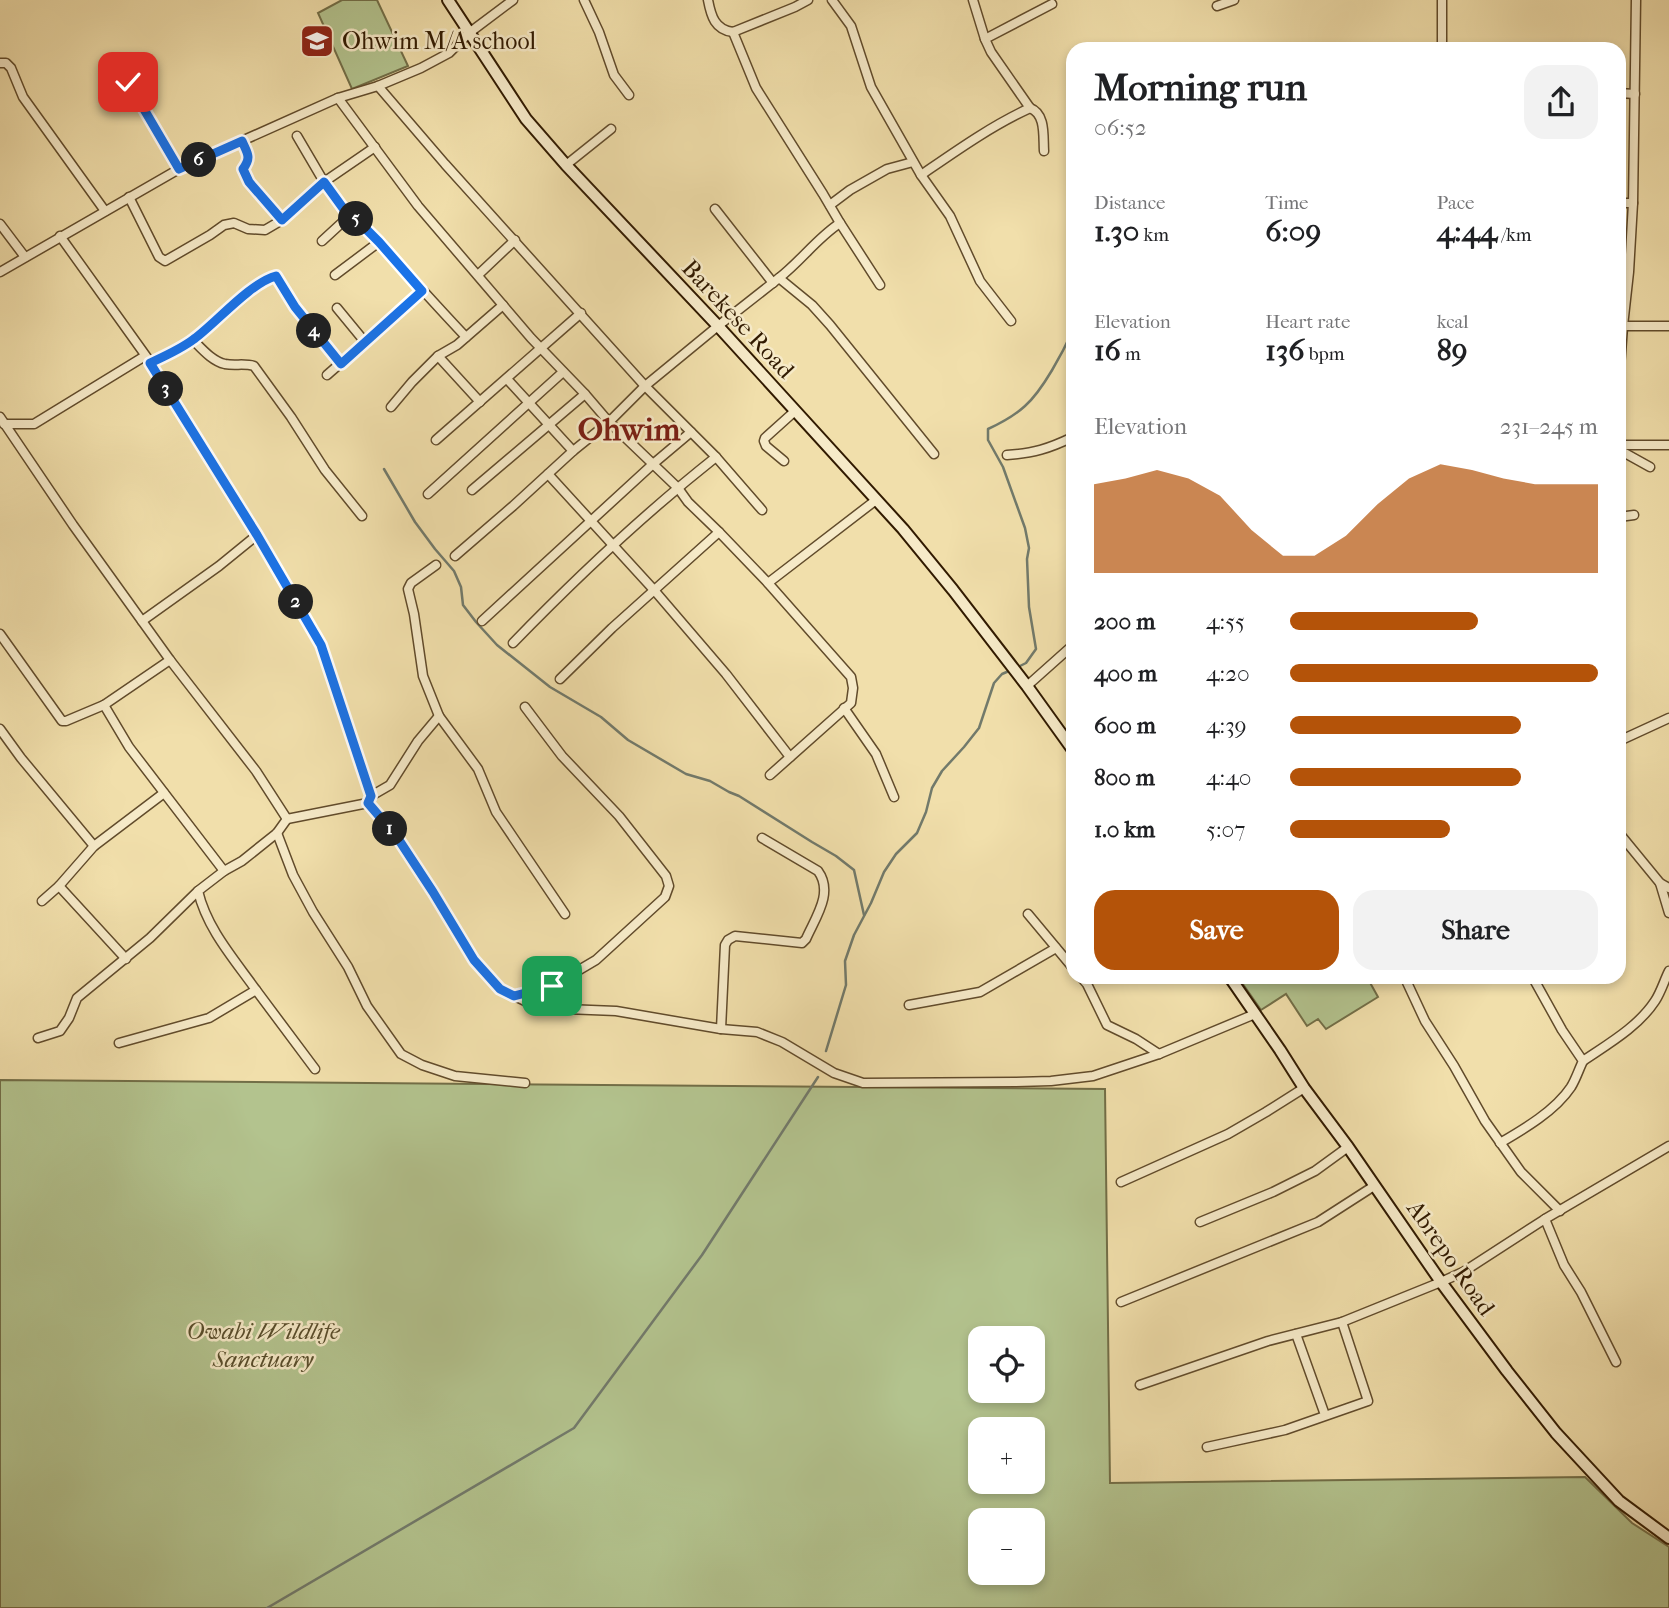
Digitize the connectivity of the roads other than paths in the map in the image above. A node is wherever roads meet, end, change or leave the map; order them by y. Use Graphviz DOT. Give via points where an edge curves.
graph roads {
  1 [pos="448,0"];
  2 [pos="513,0"];
  3 [pos="584,0"];
  4 [pos="708,0"];
  5 [pos="807,0"];
  6 [pos="832,0"];
  7 [pos="973,0"];
  8 [pos="1234,0"];
  9 [pos="1442,0"];
  10 [pos="1449,0"];
  11 [pos="1636,0"];
  12 [pos="1052,4"];
  13 [pos="1217,6"];
  14 [pos="1442,19"];
  15 [pos="733,32"];
  16 [pos="469,33"];
  17 [pos="985,39"];
  18 [pos="1442,42"];
  19 [pos="0,63"];
  20 [pos="128,82"];
  21 [pos="377,86"];
  22 [pos="1626,93"];
  23 [pos="1635,94"];
  24 [pos="629,95"];
  25 [pos="338,98"];
  26 [pos="1030,108"];
  27 [pos="611,129"];
  28 [pos="297,136"];
  29 [pos="242,141"];
  30 [pos="375,147"];
  31 [pos="1044,151"];
  32 [pos="913,162"];
  33 [pos="566,165"];
  34 [pos="179,169"];
  35 [pos="921,175"];
  36 [pos="324,182"];
  37 [pos="129,197"];
  38 [pos="1626,202"];
  39 [pos="1633,203"];
  40 [pos="830,205"];
  41 [pos="715,209"];
  42 [pos="105,211"];
  43 [pos="348,215"];
  44 [pos="282,220"];
  45 [pos="840,223"];
  46 [pos="0,224"];
  47 [pos="60,236"];
  48 [pos="515,240"];
  49 [pos="322,241"];
  50 [pos="379,242"];
  51 [pos="25,257"];
  52 [pos="0,272"];
  53 [pos="335,275"];
  54 [pos="478,275"];
  55 [pos="776,280"];
  56 [pos="880,285"];
  57 [pos="422,291"];
  58 [pos="1626,292"];
  59 [pos="503,305"];
  60 [pos="337,308"];
  61 [pos="581,313"];
  62 [pos="1011,321"];
  63 [pos="718,326"];
  64 [pos="1626,326"];
  65 [pos="1669,326"];
  66 [pos="466,337"];
  67 [pos="193,340"];
  68 [pos="365,342"];
  69 [pos="541,349"];
  70 [pos="438,356"];
  71 [pos="148,360"];
  72 [pos="341,364"];
  73 [pos="563,372"];
  74 [pos="327,376"];
  75 [pos="507,379"];
  76 [pos="645,386"];
  77 [pos="585,394"];
  78 [pos="480,402"];
  79 [pos="529,403"];
  80 [pos="391,407"];
  81 [pos="795,411"];
  82 [pos="2,421"];
  83 [pos="609,422"];
  84 [pos="550,425"];
  85 [pos="691,432"];
  86 [pos="436,440"];
  87 [pos="1066,440"];
  88 [pos="1669,445"];
  89 [pos="1626,446"];
  90 [pos="573,451"];
  91 [pos="934,454"];
  92 [pos="1007,454"];
  93 [pos="1626,454"];
  94 [pos="716,457"];
  95 [pos="784,461"];
  96 [pos="653,464"];
  97 [pos="1650,467"];
  98 [pos="548,474"];
  99 [pos="678,488"];
  100 [pos="472,490"];
  101 [pos="428,494"];
  102 [pos="876,500"];
  103 [pos="762,510"];
  104 [pos="1634,515"];
  105 [pos="362,516"];
  106 [pos="1626,516"];
  107 [pos="591,522"];
  108 [pos="719,532"];
  109 [pos="257,535"];
  110 [pos="614,545"];
  111 [pos="455,556"];
  112 [pos="436,565"];
  113 [pos="768,583"];
  114 [pos="654,590"];
  115 [pos="142,621"];
  116 [pos="482,621"];
  117 [pos="0,634"];
  118 [pos="513,643"];
  119 [pos="1066,651"];
  120 [pos="170,660"];
  121 [pos="560,679"];
  122 [pos="1027,686"];
  123 [pos="104,705"];
  124 [pos="525,707"];
  125 [pos="844,708"];
  126 [pos="439,716"];
  127 [pos="1669,718"];
  128 [pos="0,729"];
  129 [pos="1626,738"];
  130 [pos="1066,740"];
  131 [pos="790,757"];
  132 [pos="770,775"];
  133 [pos="164,793"];
  134 [pos="894,797"];
  135 [pos="369,800"];
  136 [pos="287,819"];
  137 [pos="277,833"];
  138 [pos="762,838"];
  139 [pos="1626,842"];
  140 [pos="94,846"];
  141 [pos="224,871"];
  142 [pos="1660,883"];
  143 [pos="59,886"];
  144 [pos="1669,888"];
  145 [pos="198,891"];
  146 [pos="42,901"];
  147 [pos="1669,913"];
  148 [pos="565,914"];
  149 [pos="1028,914"];
  150 [pos="1056,948"];
  151 [pos="126,959"];
  152 [pos="1066,960"];
  153 [pos="1669,971"];
  154 [pos="1087,984"];
  155 [pos="1234,984"];
  156 [pos="1408,984"];
  157 [pos="1536,984"];
  158 [pos="256,990"];
  159 [pos="514,996"];
  160 [pos="909,1005"];
  161 [pos="1255,1014"];
  162 [pos="721,1029"];
  163 [pos="38,1038"];
  164 [pos="119,1043"];
  165 [pos="1158,1054"];
  166 [pos="1583,1061"];
  167 [pos="315,1069"];
  168 [pos="525,1083"];
  169 [pos="1304,1088"];
  170 [pos="1500,1143"];
  171 [pos="1669,1146"];
  172 [pos="1348,1147"];
  173 [pos="1121,1182"];
  174 [pos="1374,1186"];
  175 [pos="1560,1211"];
  176 [pos="1545,1219"];
  177 [pos="1200,1222"];
  178 [pos="1441,1282"];
  179 [pos="1121,1302"];
  180 [pos="1342,1322"];
  181 [pos="1296,1334"];
  182 [pos="1616,1362"];
  183 [pos="1140,1385"];
  184 [pos="1325,1415"];
  185 [pos="1207,1447"];
  186 [pos="1669,1538"];
  1 -- 16 [label="main road, Barekese Road"];
  2 -- 16 [label="street"];
  3 -- 24 [label="street" via="614,75"];
  4 -- 15 [label="street" via="714,21"];
  5 -- 15 [label="street"];
  6 -- 32 [label="street" via="851,26 871,87"];
  7 -- 17 [label="street"];
  8 -- 13 [label="street"];
  9 -- 14 [label="street"];
  10 -- 14 [label="street"];
  11 -- 23 [label="street"];
  12 -- 17 [label="street"];
  14 -- 18 [label="street"];
  15 -- 40 [label="street" via="756,88"];
  16 -- 21 [label="street" via="449,53"];
  16 -- 33 [label="main road, Barekese Road" via="526,119"];
  17 -- 26 [label="street"];
  19 -- 42 [label="street" via="11,68 23,97"];
  20 -- 34 [label="street"];
  21 -- 25 [label="street"];
  21 -- 48 [label="street"];
  22 -- 23 [label="street"];
  23 -- 39 [label="street"];
  25 -- 29 [label="street"];
  25 -- 30 [label="street"];
  26 -- 31 [label="street" via="1041,117"];
  26 -- 35 [label="street"];
  27 -- 33 [label="street"];
  28 -- 36 [label="street"];
  29 -- 34 [label="street"];
  29 -- 44 [label="street" via="249,158 243,169 249,182"];
  30 -- 36 [label="street"];
  30 -- 54 [label="street"];
  32 -- 35 [label="street"];
  32 -- 40 [label="street" via="887,169"];
  33 -- 63 [label="main road, Barekese Road"];
  34 -- 37 [label="street"];
  35 -- 62 [label="street" via="950,216 980,281"];
  36 -- 43 [label="street"];
  36 -- 44 [label="street"];
  37 -- 42 [label="street"];
  37 -- 44 [label="street" via="164,261 224,225 265,230"];
  38 -- 39 [label="street"];
  39 -- 58 [label="street"];
  40 -- 45 [label="street"];
  41 -- 55 [label="street"];
  42 -- 47 [label="street"];
  43 -- 49 [label="street"];
  43 -- 50 [label="street"];
  45 -- 55 [label="street"];
  45 -- 56 [label="street"];
  46 -- 51 [label="street"];
  47 -- 51 [label="street"];
  47 -- 71 [label="street"];
  48 -- 54 [label="street"];
  48 -- 61 [label="street"];
  50 -- 53 [label="street"];
  50 -- 57 [label="street"];
  51 -- 52 [label="street"];
  54 -- 59 [label="street"];
  55 -- 63 [label="street"];
  55 -- 91 [label="street" via="812,305"];
  57 -- 66 [label="street"];
  57 -- 68 [label="street"];
  59 -- 66 [label="street"];
  59 -- 69 [label="street"];
  60 -- 68 [label="street"];
  61 -- 69 [label="street"];
  61 -- 76 [label="street"];
  63 -- 76 [label="street"];
  63 -- 81 [label="main road, Barekese Road"];
  64 -- 65 [label="street"];
  66 -- 70 [label="street"];
  67 -- 71 [label="street"];
  67 -- 72 [label="street" via="254,288 276,276"];
  67 -- 105 [label="street" via="225,364 254,366"];
  68 -- 72 [label="street"];
  69 -- 73 [label="street"];
  69 -- 75 [label="street"];
  70 -- 78 [label="street"];
  70 -- 80 [label="street"];
  71 -- 82 [label="street" via="34,424"];
  71 -- 109 [label="street"];
  72 -- 74 [label="street"];
  73 -- 77 [label="street"];
  73 -- 79 [label="street"];
  75 -- 78 [label="street"];
  75 -- 79 [label="street"];
  76 -- 83 [label="street"];
  76 -- 85 [label="street"];
  77 -- 83 [label="street"];
  77 -- 84 [label="street"];
  78 -- 86 [label="street"];
  79 -- 84 [label="street"];
  79 -- 101 [label="street"];
  81 -- 95 [label="street" via="764,441"];
  81 -- 102 [label="main road, Barekese Road"];
  82 -- 115 [label="street"];
  83 -- 90 [label="street"];
  83 -- 96 [label="street"];
  84 -- 90 [label="street"];
  84 -- 100 [label="street"];
  85 -- 94 [label="street"];
  85 -- 96 [label="street"];
  87 -- 92 [label="street" via="1040,451"];
  88 -- 89 [label="street"];
  90 -- 98 [label="street"];
  93 -- 97 [label="street"];
  94 -- 99 [label="street"];
  94 -- 103 [label="street"];
  96 -- 99 [label="street"];
  96 -- 107 [label="street"];
  98 -- 107 [label="street"];
  98 -- 111 [label="street"];
  99 -- 108 [label="street"];
  99 -- 110 [label="street"];
  102 -- 113 [label="street"];
  102 -- 122 [label="main road, Barekese Road"];
  104 -- 106 [label="street"];
  107 -- 110 [label="street"];
  107 -- 116 [label="street"];
  108 -- 113 [label="street"];
  108 -- 114 [label="street"];
  109 -- 115 [label="street"];
  109 -- 135 [label="street" via="321,645"];
  110 -- 114 [label="street"];
  110 -- 118 [label="street"];
  112 -- 126 [label="street" via="408,589 423,676"];
  113 -- 125 [label="street" via="851,677 850,702"];
  114 -- 121 [label="street"];
  114 -- 131 [label="street"];
  115 -- 120 [label="street"];
  117 -- 123 [label="street" via="62,721"];
  119 -- 122 [label="street"];
  120 -- 123 [label="street"];
  120 -- 136 [label="street"];
  122 -- 130 [label="main road"];
  123 -- 133 [label="street"];
  124 -- 159 [label="street" via="562,756 619,816 669,886 665,897 596,960 552,986"];
  125 -- 131 [label="street"];
  125 -- 134 [label="street" via="876,754"];
  126 -- 135 [label="street" via="390,785"];
  126 -- 148 [label="street" via="478,769 496,813"];
  127 -- 129 [label="street"];
  128 -- 140 [label="street"];
  131 -- 132 [label="street"];
  133 -- 140 [label="street"];
  133 -- 141 [label="street"];
  135 -- 136 [label="street"];
  135 -- 159 [label="street" via="474,960 500,989"];
  136 -- 137 [label="street"];
  137 -- 141 [label="street"];
  137 -- 168 [label="street" via="313,912 367,1006 401,1054 455,1076"];
  138 -- 162 [label="street" via="818,871 825,895 802,943 735,936 728,940"];
  139 -- 142 [label="street"];
  140 -- 143 [label="street"];
  141 -- 145 [label="street"];
  142 -- 144 [label="street"];
  142 -- 147 [label="street"];
  143 -- 146 [label="street"];
  143 -- 151 [label="street"];
  145 -- 151 [label="street"];
  145 -- 158 [label="street" via="212,928"];
  149 -- 150 [label="street"];
  150 -- 152 [label="street"];
  150 -- 160 [label="street" via="980,992"];
  151 -- 163 [label="street" via="77,998 60,1031"];
  153 -- 166 [label="street" via="1640,1020"];
  154 -- 165 [label="street" via="1107,1025"];
  155 -- 161 [label="main road, Abrepo Road"];
  156 -- 170 [label="street" via="1425,1021"];
  157 -- 166 [label="street"];
  158 -- 164 [label="street" via="209,1018"];
  158 -- 167 [label="street"];
  159 -- 162 [label="street" via="566,1009 616,1011"];
  161 -- 165 [label="street"];
  161 -- 169 [label="main road, Abrepo Road"];
  162 -- 165 [label="street" via="757,1032 834,1073 863,1083 1051,1081 1093,1076"];
  166 -- 170 [label="street" via="1571,1088 1549,1110"];
  169 -- 172 [label="main road, Abrepo Road"];
  169 -- 173 [label="street" via="1228,1134"];
  170 -- 175 [label="street"];
  171 -- 175 [label="street"];
  172 -- 174 [label="main road, Abrepo Road"];
  172 -- 177 [label="street" via="1284,1187"];
  174 -- 178 [label="main road, Abrepo Road"];
  174 -- 179 [label="street" via="1318,1222"];
  175 -- 176 [label="street"];
  176 -- 178 [label="street"];
  176 -- 182 [label="street"];
  178 -- 180 [label="street"];
  178 -- 186 [label="main road, Abrepo Road" via="1556,1433 1619,1501"];
  180 -- 181 [label="street"];
  180 -- 184 [label="street" via="1368,1401"];
  181 -- 183 [label="street"];
  181 -- 184 [label="street"];
  184 -- 185 [label="street" via="1285,1430"];
}
